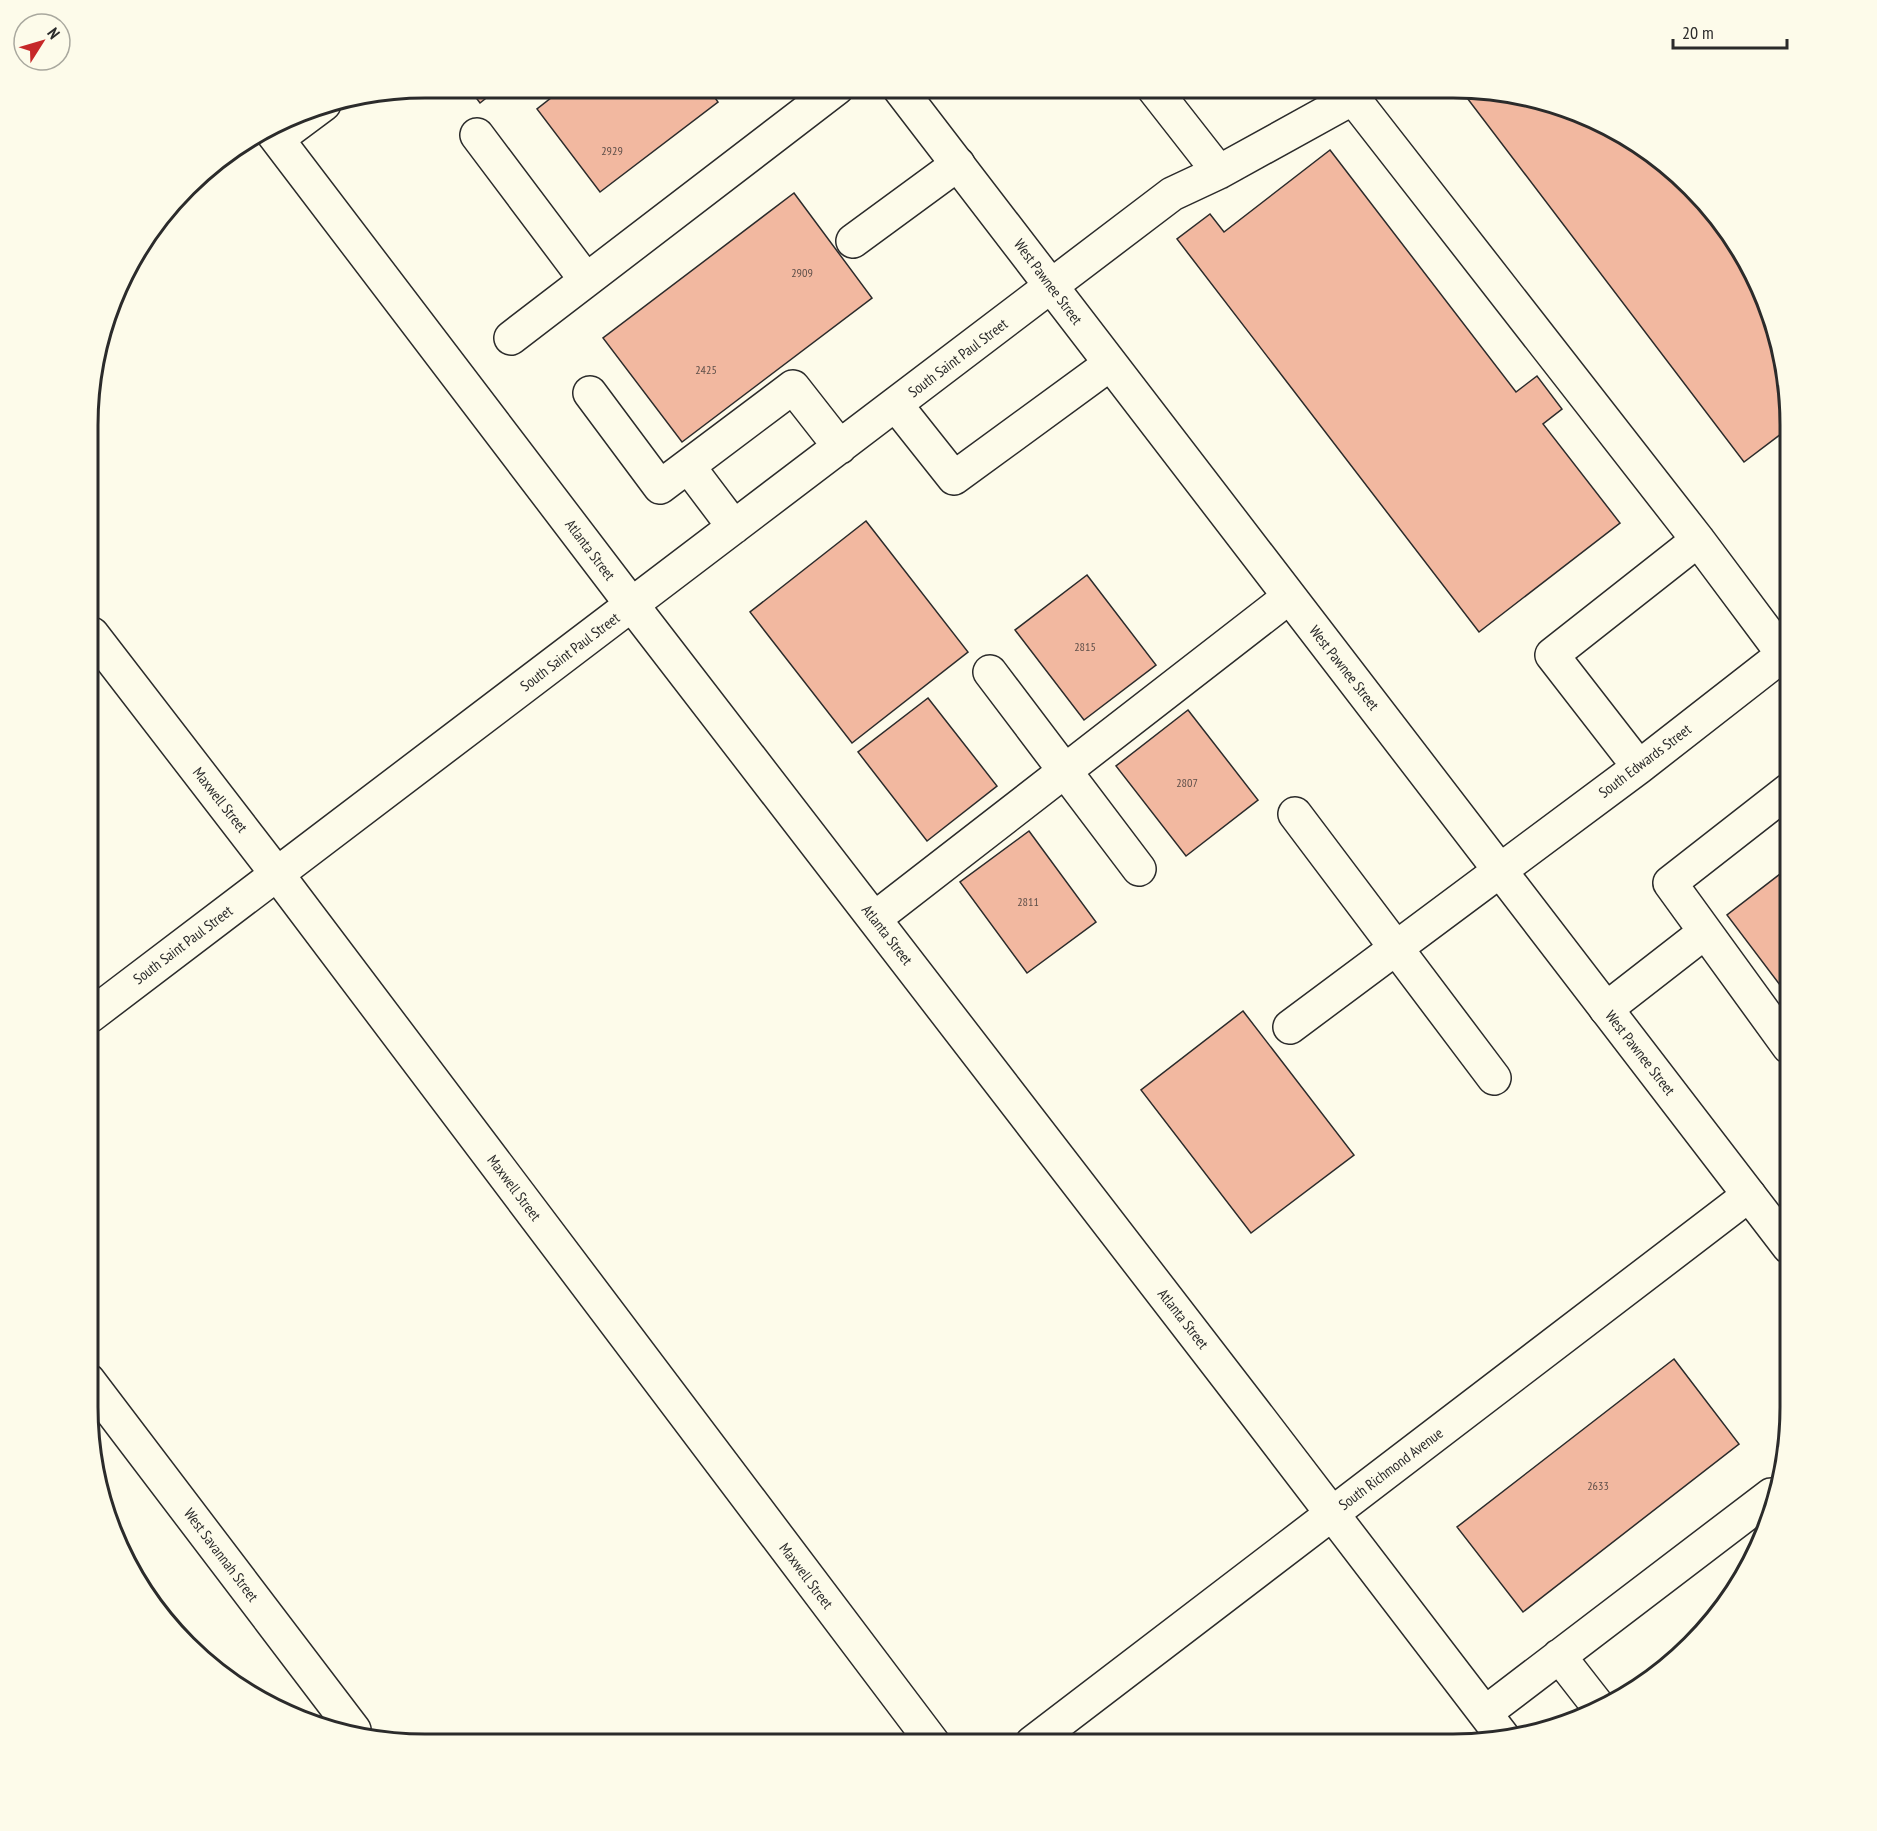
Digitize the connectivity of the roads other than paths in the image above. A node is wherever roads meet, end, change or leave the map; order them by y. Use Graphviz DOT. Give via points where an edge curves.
graph roads {
  1 [pos="825,97"];
  2 [pos="906,97"];
  3 [pos="1160,97"];
  4 [pos="274,135"];
  5 [pos="477,135"];
  6 [pos="957,164"];
  7 [pos="1219,172"];
  8 [pos="853,241"];
  9 [pos="586,280"];
  10 [pos="1051,287"];
  11 [pos="511,338"];
  12 [pos="1110,364"];
  13 [pos="590,393"];
  14 [pos="896,405"];
  15 [pos="840,447"];
  16 [pos="688,466"];
  17 [pos="734,527"];
  18 [pos="1698,540"];
  19 [pos="1289,597"];
  20 [pos="632,605"];
  21 [pos="97,640"];
  22 [pos="1780,647"];
  23 [pos="1780,661"];
  24 [pos="990,672"];
  25 [pos="1639,767"];
  26 [pos="1065,771"];
  27 [pos="1780,797"];
  28 [pos="1295,814"];
  29 [pos="1139,868"];
  30 [pos="1500,870"];
  31 [pos="277,874"];
  32 [pos="874,919"];
  33 [pos="1705,932"];
  34 [pos="1396,948"];
  35 [pos="1606,1009"];
  36 [pos="97,1011"];
  37 [pos="1290,1026"];
  38 [pos="1780,1035"];
  39 [pos="1494,1078"];
  40 [pos="1749,1195"];
  41 [pos="1780,1235"];
  42 [pos="97,1392"];
  43 [pos="1766,1499"];
  44 [pos="1333,1514"];
  45 [pos="1559,1656"];
  46 [pos="1594,1701"];
  47 [pos="350,1724"];
  48 [pos="1494,1725"];
  49 [pos="926,1734"];
  50 [pos="1044,1734"];
  1 -- 9 [label="street"];
  2 -- 6 [label="street, West Pawnee Street"];
  3 -- 7 [label="street"];
  4 -- 20 [label="street, Atlanta Street"];
  5 -- 9 [label="street"];
  6 -- 8 [label="street"];
  6 -- 10 [label="street, West Pawnee Street"];
  7 -- 10 [label="street, South Saint Paul Street" via="1172,194"];
  7 -- 18 [label="street, South Saint Paul Street" via="1353,98"];
  9 -- 11 [label="street"];
  10 -- 12 [label="street, West Pawnee Street"];
  10 -- 14 [label="street, South Saint Paul Street"];
  12 -- 14 [label="street" via="954,478"];
  12 -- 19 [label="street, West Pawnee Street"];
  13 -- 16 [label="street" via="660,487"];
  14 -- 15 [label="street, South Saint Paul Street"];
  15 -- 16 [label="street" via="793,387"];
  15 -- 17 [label="street, South Saint Paul Street"];
  16 -- 17 [label="street"];
  17 -- 20 [label="street, South Saint Paul Street"];
  18 -- 22 [label="street"];
  18 -- 25 [label="street" via="1552,655"];
  19 -- 26 [label="street"];
  19 -- 30 [label="street, West Pawnee Street"];
  20 -- 31 [label="street, South Saint Paul Street"];
  20 -- 32 [label="street, Atlanta Street"];
  21 -- 31 [label="street, Maxwell Street"];
  23 -- 25 [label="street, South Edwards Street"];
  24 -- 26 [label="street"];
  25 -- 30 [label="street, South Edwards Street"];
  26 -- 29 [label="street"];
  26 -- 32 [label="street"];
  27 -- 33 [label="street" via="1670,883"];
  28 -- 34 [label="street"];
  30 -- 34 [label="street, South Edwards Street"];
  30 -- 35 [label="street, West Pawnee Street"];
  31 -- 36 [label="street, South Saint Paul Street"];
  31 -- 49 [label="street, Maxwell Street"];
  32 -- 44 [label="street, Atlanta Street"];
  33 -- 35 [label="street"];
  33 -- 38 [label="street"];
  34 -- 37 [label="street, South Edwards Street"];
  34 -- 39 [label="street"];
  35 -- 40 [label="street, West Pawnee Street"];
  40 -- 41 [label="street, West Pawnee Street"];
  40 -- 44 [label="street, South Richmond Avenue"];
  42 -- 47 [label="street, West Savannah Street"];
  43 -- 45 [label="street"];
  44 -- 48 [label="street, Atlanta Street"];
  44 -- 50 [label="street, South Richmond Avenue"];
  45 -- 46 [label="street"];
  45 -- 48 [label="street"];
}
